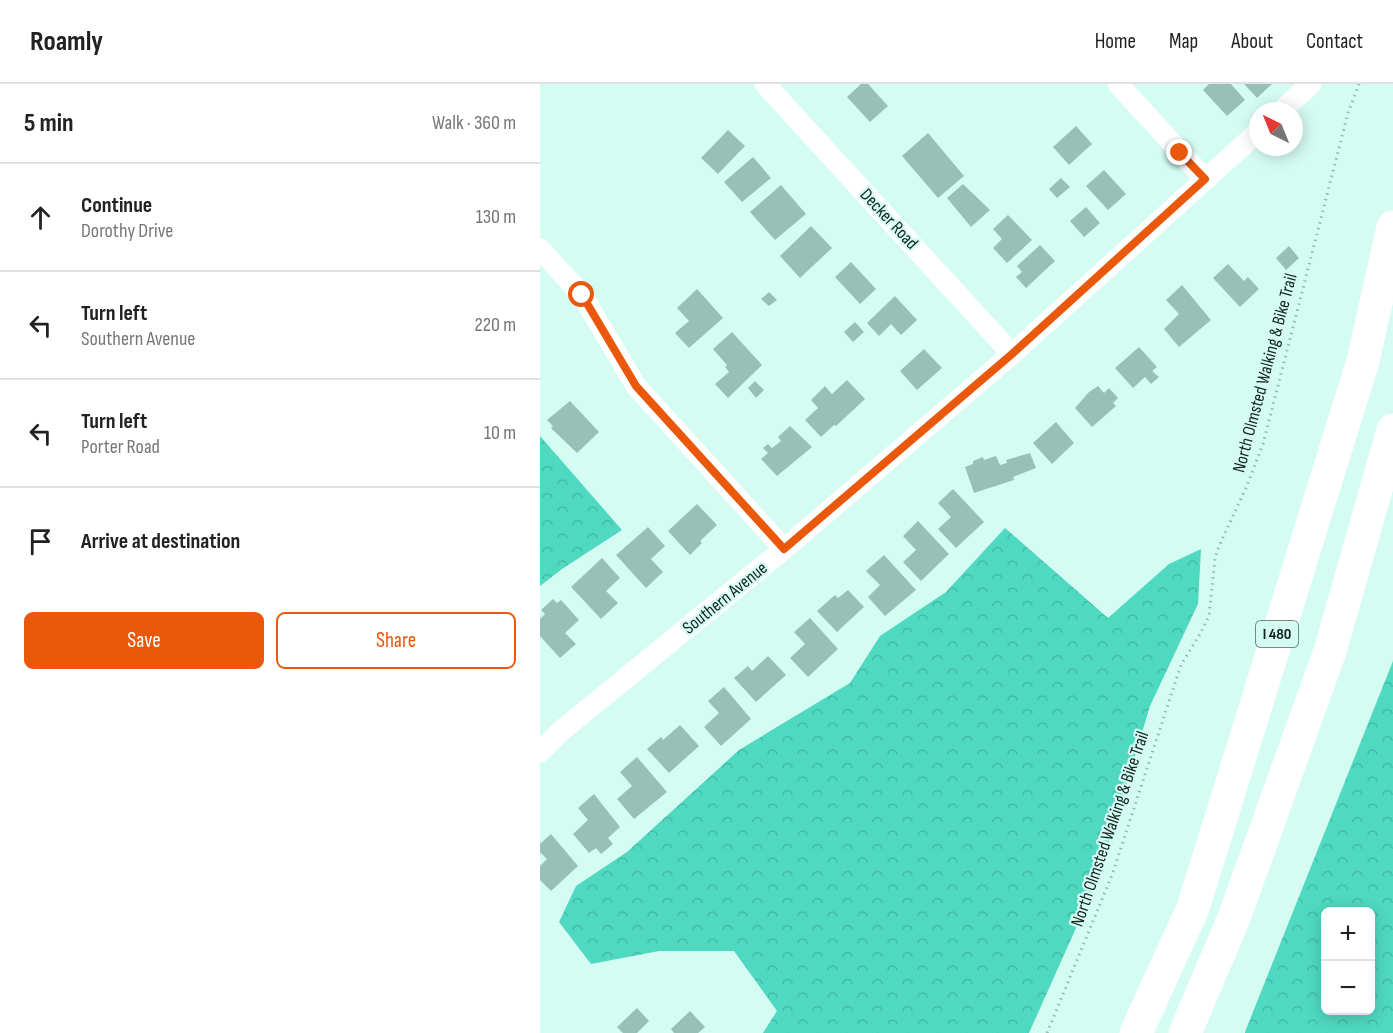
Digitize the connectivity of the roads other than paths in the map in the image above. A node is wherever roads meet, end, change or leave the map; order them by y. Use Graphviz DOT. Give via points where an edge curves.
graph roads {
  1 [pos="765,84"];
  2 [pos="1118,84"];
  3 [pos="1311,84"];
  4 [pos="1291,102"];
  5 [pos="1249,140"];
  6 [pos="1205,179"];
  7 [pos="1393,227"];
  8 [pos="540,249"];
  9 [pos="1012,354"];
  10 [pos="1393,430"];
  11 [pos="784,549"];
  12 [pos="540,752"];
  13 [pos="1136,1033"];
  14 [pos="1185,1033"];
  1 -- 9 [label="street, Decker Road"];
  2 -- 6 [label="street"];
  3 -- 4 [label="street"];
  5 -- 6 [label="street, Southern Avenue"];
  6 -- 9 [label="street, Southern Avenue"];
  7 -- 13 [label="highway, I 480" via="1363,361 1193,908"];
  8 -- 11 [label="street" via="582,295 636,386"];
  9 -- 11 [label="street, Southern Avenue"];
  10 -- 14 [label="highway" via="1329,651 1234,918"];
  11 -- 12 [label="street, Southern Avenue"];
}
